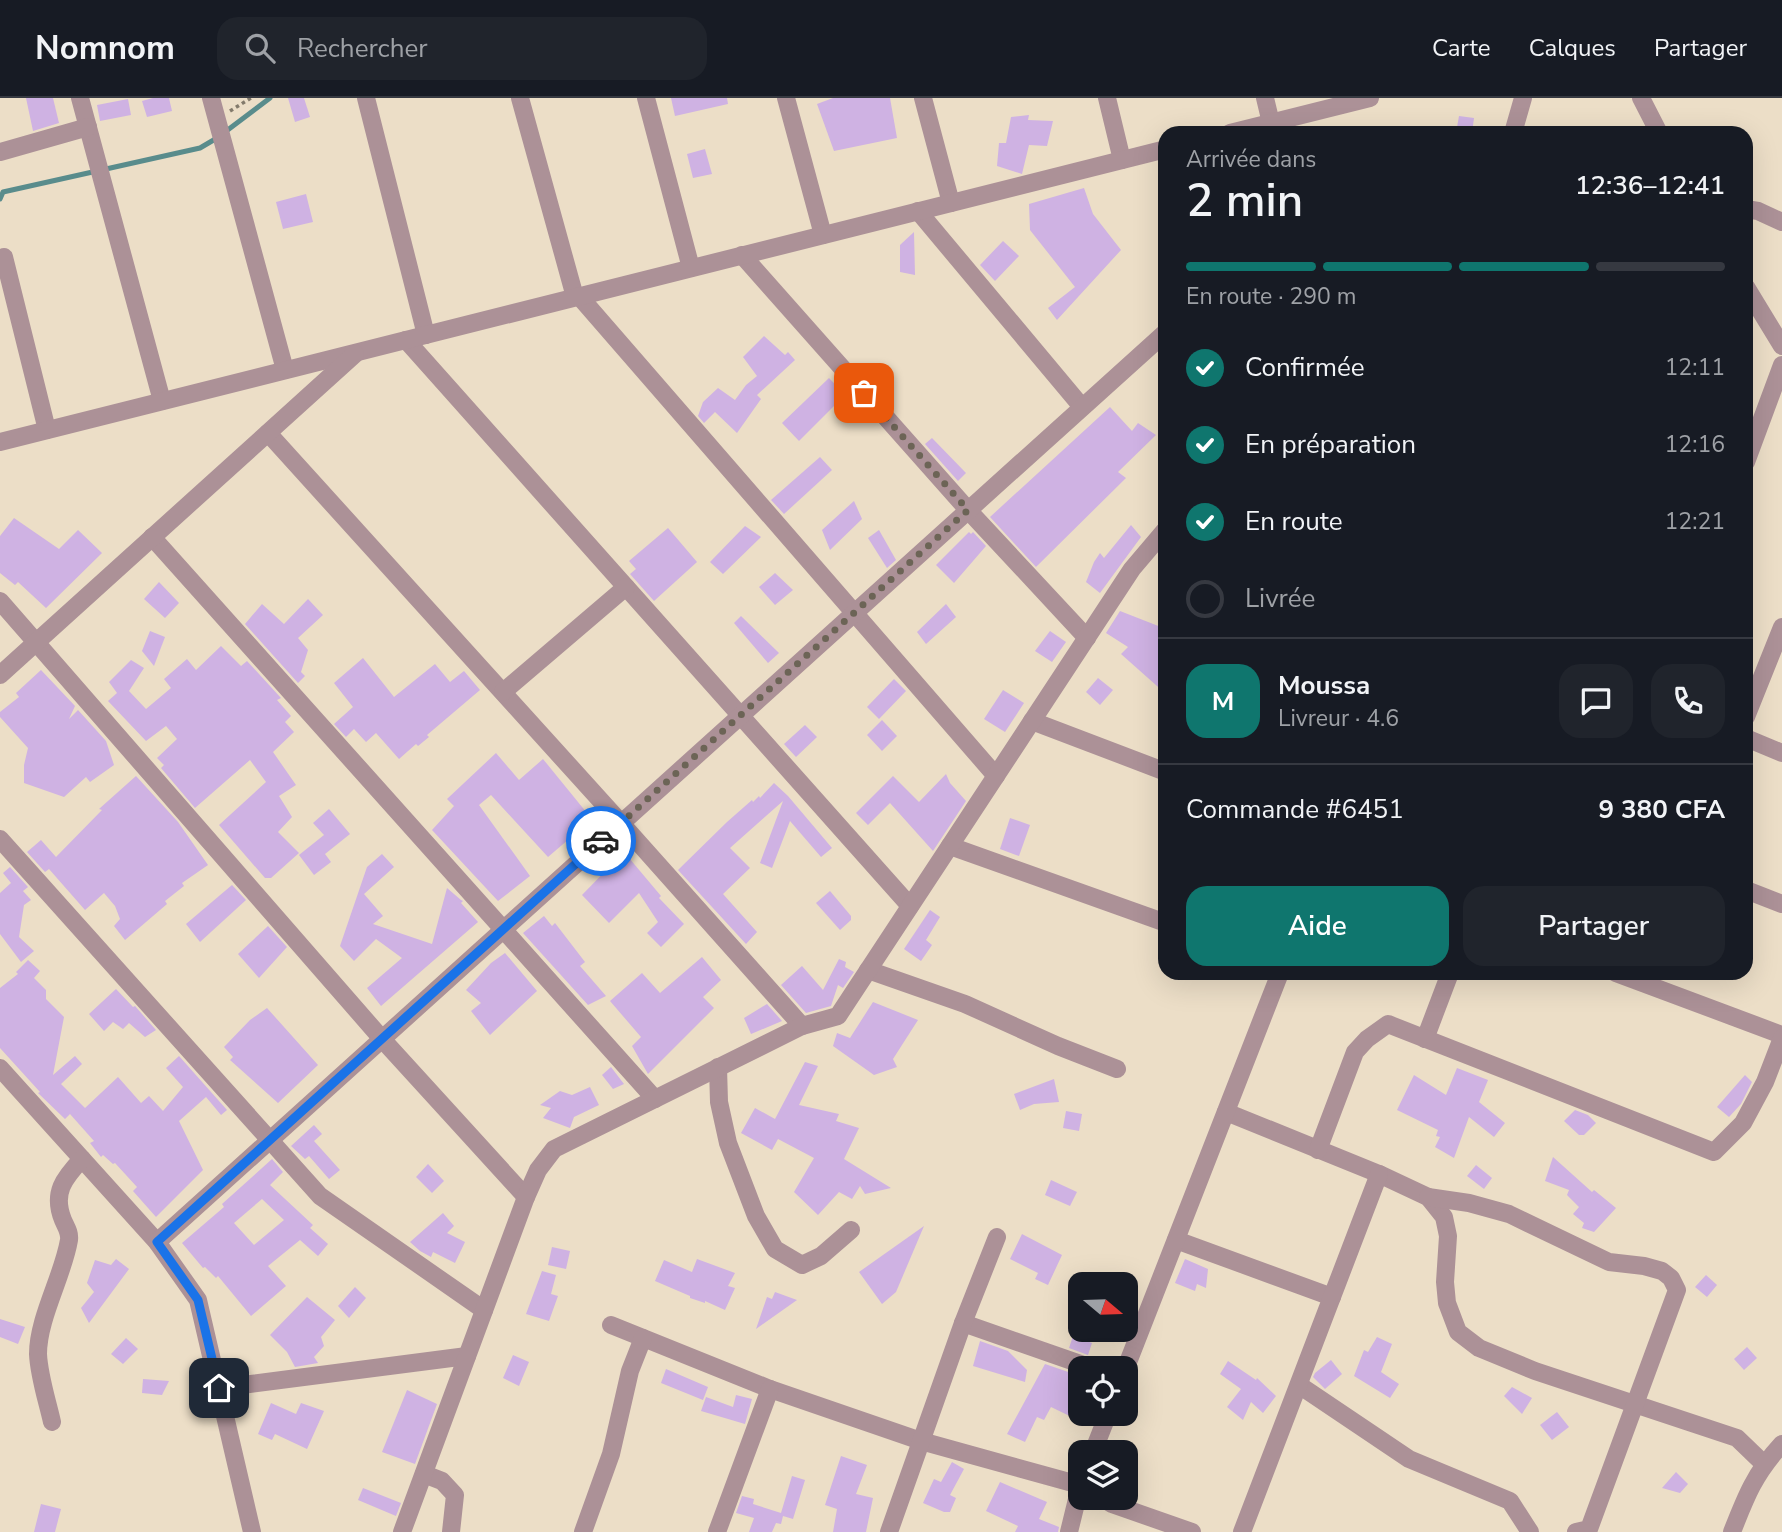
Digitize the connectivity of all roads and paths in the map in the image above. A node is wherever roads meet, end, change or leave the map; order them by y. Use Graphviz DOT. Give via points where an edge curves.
graph roads {
  1 [pos="80,98"];
  2 [pos="211,98"];
  3 [pos="251,98"];
  4 [pos="366,98"];
  5 [pos="520,98"];
  6 [pos="646,98"];
  7 [pos="786,98"];
  8 [pos="923,98"];
  9 [pos="1107,98"];
  10 [pos="1265,98"];
  11 [pos="1370,98"];
  12 [pos="1522,98"];
  13 [pos="1641,98"];
  14 [pos="217,119"];
  15 [pos="1271,123"];
  16 [pos="1259,126"];
  17 [pos="1515,126"];
  18 [pos="1655,126"];
  19 [pos="88,127"];
  20 [pos="1158,151"];
  21 [pos="0,152"];
  22 [pos="1122,160"];
  23 [pos="951,203"];
  24 [pos="1753,210"];
  25 [pos="918,211"];
  26 [pos="1782,222"];
  27 [pos="823,235"];
  28 [pos="742,255"];
  29 [pos="4,257"];
  30 [pos="691,268"];
  31 [pos="577,297"];
  32 [pos="1753,298"];
  33 [pos="426,335"];
  34 [pos="1158,339"];
  35 [pos="406,340"];
  36 [pos="1782,346"];
  37 [pos="358,352"];
  38 [pos="1782,365"];
  39 [pos="285,370"];
  40 [pos="162,401"];
  41 [pos="1082,407"];
  42 [pos="47,430"];
  43 [pos="268,433"];
  44 [pos="0,442"];
  45 [pos="1753,442"];
  46 [pos="968,510"];
  47 [pos="152,537"];
  48 [pos="1158,538"];
  49 [pos="626,587"];
  50 [pos="0,601"];
  51 [pos="854,613"];
  52 [pos="1782,627"];
  53 [pos="1087,638"];
  54 [pos="36,642"];
  55 [pos="0,675"];
  56 [pos="503,692"];
  57 [pos="1753,700"];
  58 [pos="740,716"];
  59 [pos="1032,721"];
  60 [pos="1753,741"];
  61 [pos="1782,753"];
  62 [pos="1158,769"];
  63 [pos="996,776"];
  64 [pos="621,823"];
  65 [pos="0,839"];
  66 [pos="950,846"];
  67 [pos="1753,893"];
  68 [pos="1782,904"];
  69 [pos="910,906"];
  70 [pos="1158,920"];
  71 [pos="503,929"];
  72 [pos="868,970"];
  73 [pos="1277,980"];
  74 [pos="1447,980"];
  75 [pos="1634,980"];
  76 [pos="802,1026"];
  77 [pos="1782,1037"];
  78 [pos="382,1038"];
  79 [pos="1425,1038"];
  80 [pos="718,1068"];
  81 [pos="1117,1069"];
  82 [pos="0,1070"];
  83 [pos="655,1099"];
  84 [pos="1226,1112"];
  85 [pos="270,1140"];
  86 [pos="1318,1150"];
  87 [pos="82,1159"];
  88 [pos="1379,1174"];
  89 [pos="526,1196"];
  90 [pos="1428,1197"];
  91 [pos="851,1230"];
  92 [pos="997,1237"];
  93 [pos="1176,1240"];
  94 [pos="157,1242"];
  95 [pos="1332,1297"];
  96 [pos="484,1310"];
  97 [pos="964,1323"];
  98 [pos="611,1325"];
  99 [pos="643,1338"];
  100 [pos="467,1356"];
  101 [pos="1130,1356"];
  102 [pos="1068,1360"];
  103 [pos="1299,1385"];
  104 [pos="219,1388"];
  105 [pos="770,1389"];
  106 [pos="1635,1404"];
  107 [pos="52,1422"];
  108 [pos="921,1441"];
  109 [pos="1782,1444"];
  110 [pos="1764,1464"];
  111 [pos="424,1474"];
  112 [pos="1068,1483"];
  113 [pos="1074,1510"];
  114 [pos="1129,1510"];
  115 [pos="1588,1531"];
  116 [pos="252,1532"];
  117 [pos="402,1532"];
  118 [pos="451,1532"];
  119 [pos="583,1532"];
  120 [pos="717,1532"];
  121 [pos="889,1532"];
  122 [pos="1069,1532"];
  123 [pos="1192,1532"];
  124 [pos="1242,1532"];
  125 [pos="1530,1532"];
  126 [pos="1732,1532"];
  1 -- 19 [label="street"];
  2 -- 14 [label="street"];
  3 -- 14 [label="path"];
  4 -- 33 [label="street"];
  5 -- 31 [label="street"];
  6 -- 30 [label="street"];
  7 -- 27 [label="street"];
  8 -- 23 [label="street"];
  9 -- 22 [label="street"];
  10 -- 15 [label="street"];
  11 -- 15 [label="street"];
  12 -- 17 [label="street"];
  13 -- 18 [label="street"];
  14 -- 39 [label="street"];
  15 -- 16 [label="street"];
  19 -- 21 [label="street"];
  19 -- 40 [label="street"];
  20 -- 22 [label="street"];
  22 -- 23 [label="street"];
  23 -- 25 [label="street"];
  24 -- 26 [label="street"];
  25 -- 27 [label="street"];
  25 -- 41 [label="street"];
  27 -- 28 [label="street"];
  28 -- 30 [label="street"];
  28 -- 46 [label="street"];
  29 -- 42 [label="street"];
  30 -- 31 [label="street"];
  31 -- 33 [label="street"];
  31 -- 51 [label="street"];
  32 -- 36 [label="street"];
  33 -- 35 [label="street"];
  34 -- 41 [label="street"];
  35 -- 37 [label="street"];
  35 -- 49 [label="street"];
  37 -- 39 [label="street"];
  37 -- 43 [label="street"];
  38 -- 45 [label="street"];
  39 -- 40 [label="street"];
  40 -- 42 [label="street"];
  41 -- 46 [label="street"];
  42 -- 44 [label="street"];
  43 -- 47 [label="street"];
  43 -- 56 [label="street"];
  46 -- 51 [label="street"];
  46 -- 53 [label="street"];
  47 -- 54 [label="street"];
  47 -- 71 [label="street"];
  48 -- 53 [label="street"];
  49 -- 56 [label="street"];
  49 -- 58 [label="street"];
  50 -- 54 [label="street"];
  51 -- 58 [label="street"];
  51 -- 63 [label="street"];
  52 -- 57 [label="street"];
  53 -- 59 [label="street"];
  54 -- 55 [label="street"];
  54 -- 78 [label="street"];
  56 -- 64 [label="street"];
  58 -- 64 [label="street"];
  58 -- 69 [label="street"];
  59 -- 62 [label="street"];
  59 -- 63 [label="street"];
  60 -- 61 [label="street"];
  63 -- 66 [label="street"];
  64 -- 71 [label="street"];
  64 -- 76 [label="street"];
  65 -- 85 [label="street"];
  66 -- 69 [label="street"];
  66 -- 70 [label="street"];
  67 -- 68 [label="street"];
  69 -- 72 [label="street"];
  71 -- 78 [label="street"];
  71 -- 83 [label="street"];
  72 -- 76 [label="street" via="838,1016"];
  72 -- 81 [label="street" via="965,1004"];
  73 -- 84 [label="street"];
  74 -- 79 [label="street"];
  75 -- 77 [label="street"];
  76 -- 80 [label="street"];
  77 -- 79 [label="street" via="1742,1124 1714,1152"];
  78 -- 85 [label="street"];
  78 -- 89 [label="street"];
  79 -- 86 [label="street" via="1388,1024 1367,1039 1355,1052"];
  80 -- 83 [label="street"];
  80 -- 91 [label="street" via="719,1102 728,1143 756,1216 775,1249 802,1265 821,1256"];
  82 -- 87 [label="street"];
  83 -- 89 [label="street" via="554,1150"];
  84 -- 86 [label="street"];
  84 -- 93 [label="street"];
  85 -- 94 [label="street"];
  85 -- 96 [label="street" via="320,1196"];
  86 -- 88 [label="street"];
  87 -- 94 [label="street"];
  87 -- 107 [label="street" via="65,1176 58,1192 69,1234 38,1354"];
  88 -- 90 [label="street"];
  88 -- 95 [label="street"];
  89 -- 96 [label="street"];
  90 -- 106 [label="street" via="1444,1217 1447,1303 1458,1332 1479,1348 1513,1362"];
  90 -- 106 [label="street" via="1469,1202 1509,1214 1609,1262 1644,1266 1671,1278 1676,1290"];
  92 -- 97 [label="street"];
  93 -- 95 [label="street"];
  93 -- 101 [label="street"];
  94 -- 104 [label="street" via="198,1300"];
  95 -- 103 [label="street"];
  96 -- 100 [label="street"];
  97 -- 102 [label="street"];
  97 -- 108 [label="street"];
  98 -- 99 [label="street"];
  99 -- 105 [label="street"];
  99 -- 119 [label="street" via="630,1371 611,1454"];
  100 -- 104 [label="street"];
  100 -- 111 [label="street"];
  103 -- 124 [label="street"];
  103 -- 125 [label="street" via="1409,1460 1510,1501"];
  104 -- 116 [label="street"];
  105 -- 108 [label="street"];
  105 -- 120 [label="street"];
  106 -- 110 [label="street" via="1737,1438"];
  106 -- 115 [label="street"];
  108 -- 112 [label="street"];
  108 -- 121 [label="street"];
  109 -- 110 [label="street"];
  110 -- 126 [label="street" via="1749,1487"];
  111 -- 117 [label="street"];
  111 -- 118 [label="street" via="455,1495"];
  113 -- 122 [label="street"];
  114 -- 123 [label="street"];
}
